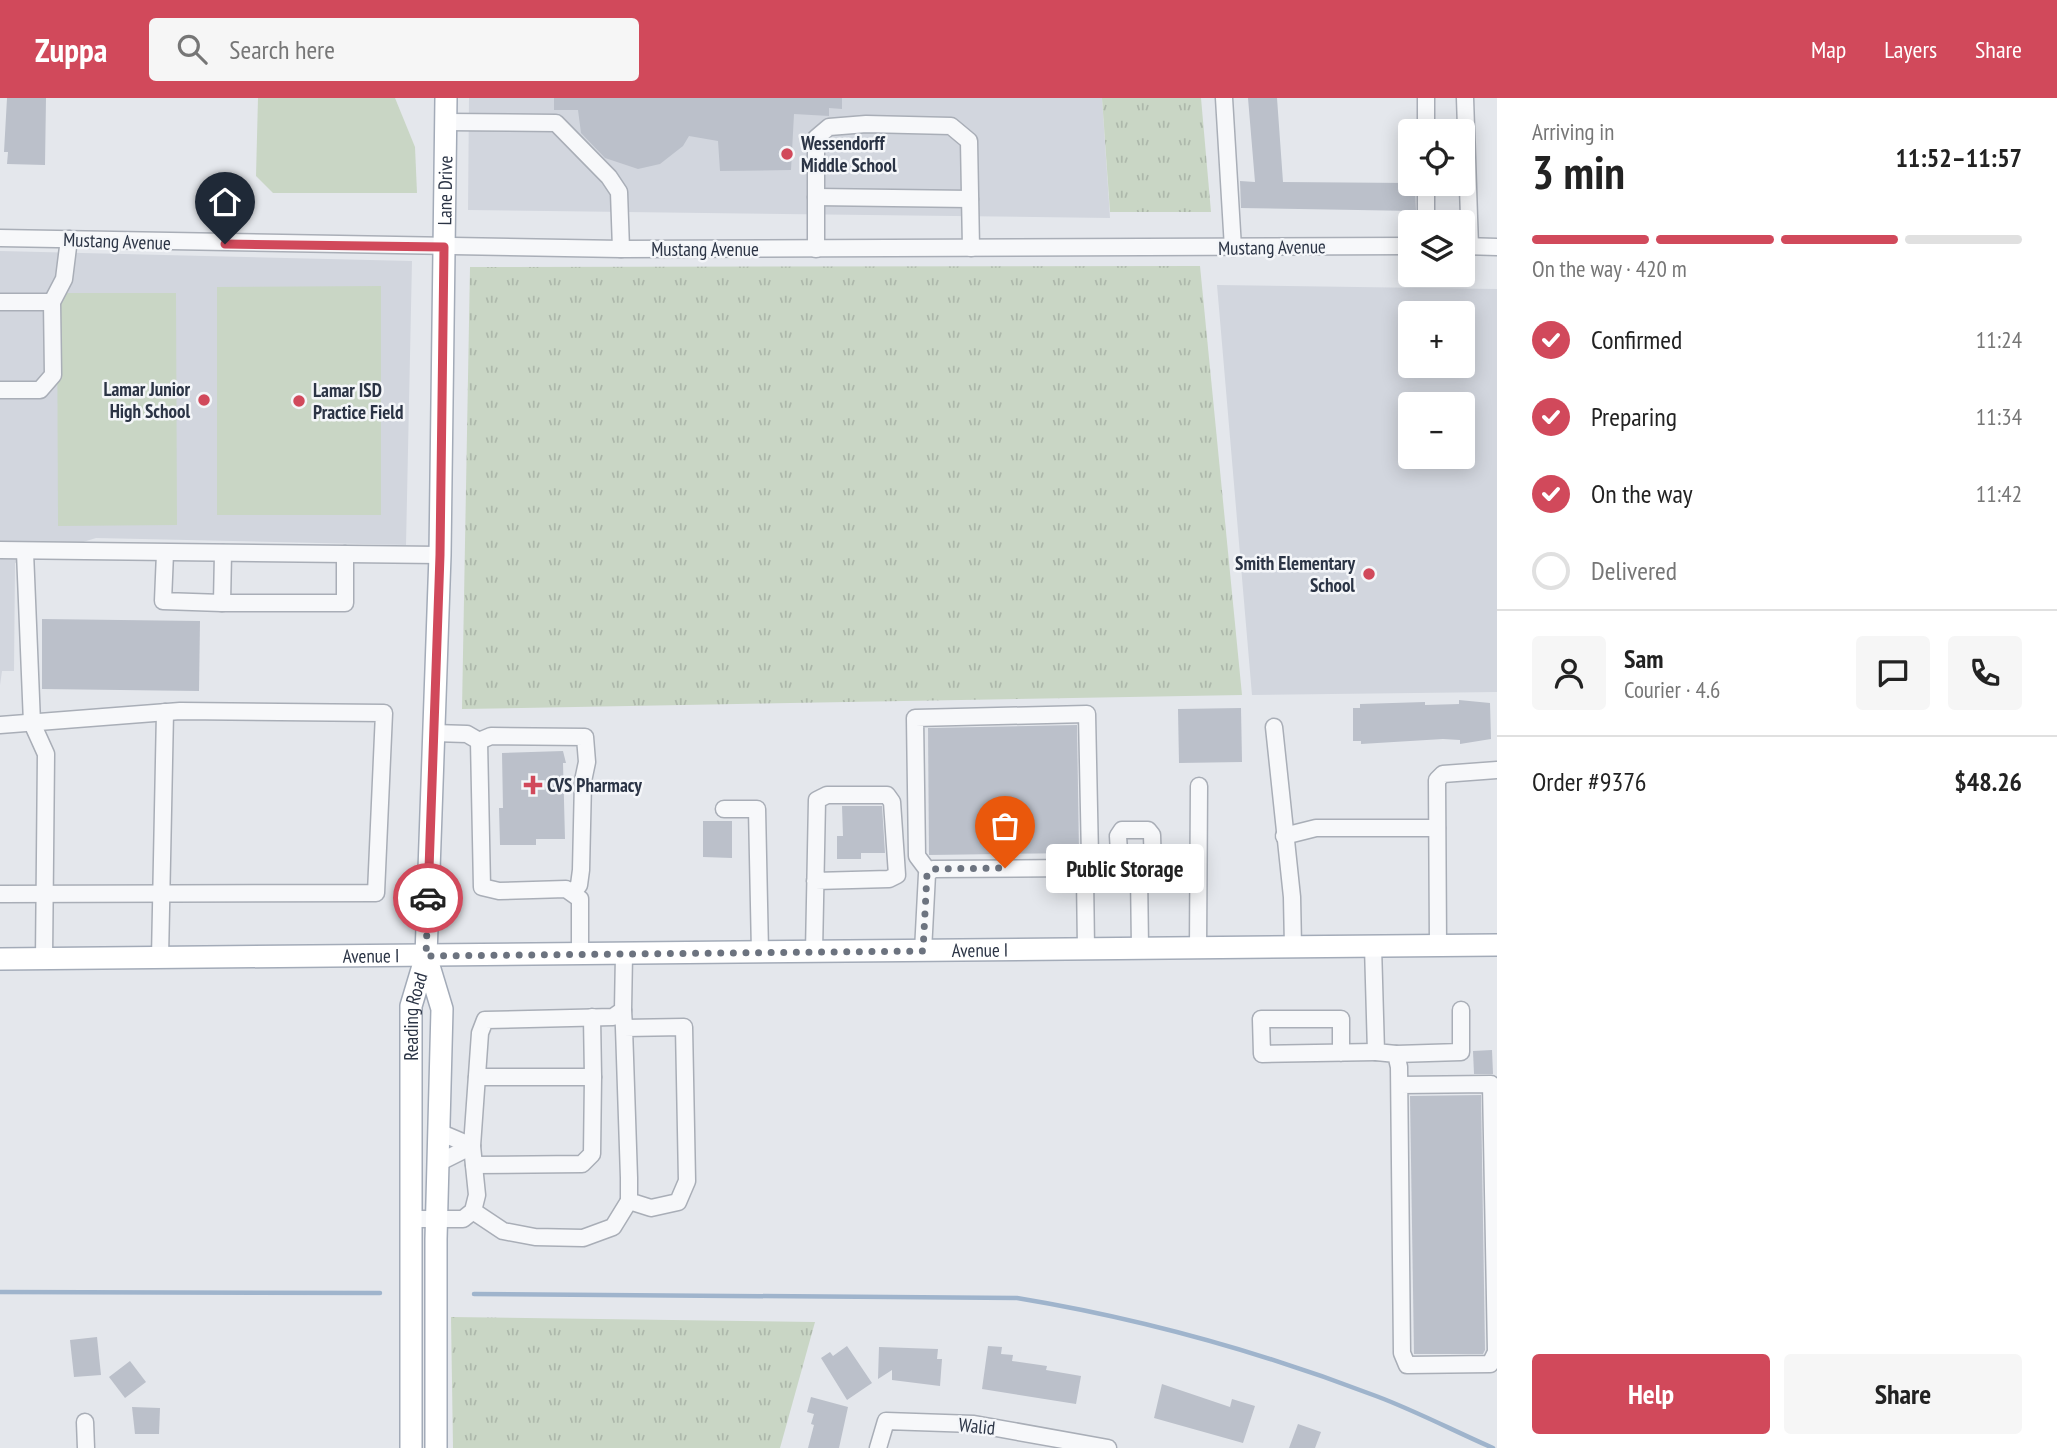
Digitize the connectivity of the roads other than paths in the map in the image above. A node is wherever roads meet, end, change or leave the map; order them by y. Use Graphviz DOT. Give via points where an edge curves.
graph roads {
  1 [pos="446,98"];
  2 [pos="1224,98"];
  3 [pos="1426,98"];
  4 [pos="1465,98"];
  5 [pos="1426,119"];
  6 [pos="446,122"];
  7 [pos="816,197"];
  8 [pos="970,199"];
  9 [pos="1466,210"];
  10 [pos="0,238"];
  11 [pos="69,239"];
  12 [pos="1398,246"];
  13 [pos="1475,246"];
  14 [pos="444,247"];
  15 [pos="1497,247"];
  16 [pos="971,248"];
  17 [pos="1233,248"];
  18 [pos="621,249"];
  19 [pos="816,249"];
  20 [pos="0,302"];
  21 [pos="52,302"];
  22 [pos="0,390"];
  23 [pos="0,550"];
  24 [pos="25,552"];
  25 [pos="165,553"];
  26 [pos="223,553"];
  27 [pos="345,554"];
  28 [pos="440,555"];
  29 [pos="222,603"];
  30 [pos="165,712"];
  31 [pos="32,723"];
  32 [pos="0,725"];
  33 [pos="1274,727"];
  34 [pos="434,733"];
  35 [pos="480,741"];
  36 [pos="1497,770"];
  37 [pos="1199,786"];
  38 [pos="724,809"];
  39 [pos="1437,828"];
  40 [pos="1284,835"];
  41 [pos="929,872"];
  42 [pos="1082,873"];
  43 [pos="1139,873"];
  44 [pos="815,881"];
  45 [pos="573,892"];
  46 [pos="0,894"];
  47 [pos="47,894"];
  48 [pos="161,895"];
  49 [pos="1438,945"];
  50 [pos="1497,945"];
  51 [pos="1373,946"];
  52 [pos="1293,947"];
  53 [pos="1140,948"];
  54 [pos="1198,948"];
  55 [pos="1086,949"];
  56 [pos="923,951"];
  57 [pos="760,952"];
  58 [pos="814,952"];
  59 [pos="580,954"];
  60 [pos="624,954"];
  61 [pos="426,956"];
  62 [pos="160,958"];
  63 [pos="0,959"];
  64 [pos="44,959"];
  65 [pos="623,1010"];
  66 [pos="1461,1010"];
  67 [pos="592,1017"];
  68 [pos="624,1028"];
  69 [pos="1376,1052"];
  70 [pos="1341,1053"];
  71 [pos="1396,1054"];
  72 [pos="477,1077"];
  73 [pos="593,1077"];
  74 [pos="1400,1084"];
  75 [pos="439,1132"];
  76 [pos="472,1146"];
  77 [pos="438,1163"];
  78 [pos="474,1165"];
  79 [pos="629,1200"];
  80 [pos="473,1211"];
  81 [pos="411,1219"];
  82 [pos="436,1219"];
  83 [pos="85,1422"];
  84 [pos="1068,1444"];
  85 [pos="411,1447"];
  86 [pos="436,1447"];
  87 [pos="86,1448"];
  88 [pos="878,1448"];
  89 [pos="1108,1448"];
  1 -- 6 [label="main road, Lane Drive"];
  2 -- 17 [label="street"];
  3 -- 5 [label="street"];
  4 -- 9 [label="street"];
  6 -- 14 [label="main road, Lane Drive"];
  6 -- 18 [label="street" via="556,123 619,192"];
  7 -- 8 [label="street"];
  7 -- 8 [label="street" via="816,138 829,127 866,124 950,126 969,141"];
  7 -- 19 [label="street"];
  8 -- 16 [label="street"];
  10 -- 11 [label="street, Mustang Avenue"];
  11 -- 14 [label="street, Mustang Avenue"];
  11 -- 21 [label="street" via="64,279"];
  12 -- 17 [label="street, Mustang Avenue"];
  13 -- 15 [label="street"];
  14 -- 18 [label="street, Mustang Avenue"];
  14 -- 28 [label="main road, Lane Drive"];
  16 -- 17 [label="street, Mustang Avenue"];
  16 -- 19 [label="street, Mustang Avenue"];
  18 -- 19 [label="street, Mustang Avenue"];
  20 -- 21 [label="street"];
  21 -- 22 [label="street" via="53,375 40,390"];
  23 -- 24 [label="street"];
  24 -- 25 [label="street"];
  24 -- 31 [label="street"];
  25 -- 26 [label="street"];
  25 -- 29 [label="street" via="163,601"];
  26 -- 27 [label="street"];
  26 -- 29 [label="street"];
  27 -- 28 [label="street"];
  27 -- 29 [label="street" via="345,603"];
  28 -- 34 [label="main road, Lane Drive"];
  30 -- 31 [label="street"];
  30 -- 48 [label="street"];
  30 -- 48 [label="street" via="384,713 376,893"];
  31 -- 32 [label="street"];
  31 -- 47 [label="street" via="46,754"];
  33 -- 40 [label="street"];
  34 -- 35 [label="street" via="467,734"];
  34 -- 61 [label="main road, Lane Drive"];
  35 -- 45 [label="street" via="482,887"];
  35 -- 45 [label="street" via="491,736 585,737 581,870"];
  36 -- 39 [label="street" via="1443,774 1437,780"];
  37 -- 54 [label="street"];
  38 -- 57 [label="street" via="757,808"];
  39 -- 40 [label="street" via="1316,828"];
  39 -- 49 [label="street"];
  40 -- 52 [label="street"];
  41 -- 42 [label="street" via="1076,868"];
  41 -- 42 [label="street" via="917,856 915,718 1087,714 1090,857"];
  41 -- 56 [label="street"];
  42 -- 55 [label="street"];
  43 -- 53 [label="street"];
  44 -- 44 [label="street" via="817,800 827,795 887,795 892,802 897,875"];
  44 -- 58 [label="street"];
  45 -- 59 [label="street" via="580,899"];
  46 -- 47 [label="street"];
  47 -- 48 [label="street"];
  47 -- 64 [label="street"];
  48 -- 62 [label="street"];
  49 -- 50 [label="main road, Avenue I"];
  49 -- 51 [label="main road, Avenue I"];
  51 -- 52 [label="main road, Avenue I"];
  51 -- 69 [label="street"];
  52 -- 54 [label="main road, Avenue I"];
  53 -- 54 [label="main road, Avenue I"];
  53 -- 55 [label="main road, Avenue I"];
  55 -- 56 [label="main road, Avenue I"];
  56 -- 58 [label="main road, Avenue I"];
  57 -- 58 [label="main road, Avenue I"];
  57 -- 60 [label="main road, Avenue I"];
  59 -- 60 [label="main road, Avenue I"];
  59 -- 61 [label="main road, Avenue I"];
  60 -- 65 [label="street"];
  61 -- 62 [label="main road, Avenue I"];
  61 -- 75 [label="main road, Reading Road" via="442,1009"];
  61 -- 81 [label="main road, Reading Road" via="411,1006"];
  62 -- 64 [label="main road, Avenue I"];
  63 -- 64 [label="main road, Avenue I"];
  65 -- 67 [label="street" via="613,1017"];
  65 -- 68 [label="street"];
  66 -- 71 [label="street" via="1461,1052"];
  67 -- 72 [label="street" via="485,1020"];
  67 -- 73 [label="street"];
  68 -- 79 [label="street"];
  68 -- 79 [label="street" via="684,1027 687,1181 678,1202 651,1208"];
  69 -- 70 [label="street"];
  69 -- 71 [label="street"];
  70 -- 70 [label="street" via="1262,1054 1261,1019 1341,1019"];
  71 -- 74 [label="street"];
  72 -- 73 [label="street"];
  72 -- 76 [label="street"];
  73 -- 78 [label="street" via="592,1154 582,1164"];
  74 -- 74 [label="street" via="1402,1353 1407,1365 1490,1364 1496,1352 1491,1084"];
  75 -- 76 [label="street"];
  75 -- 77 [label="main road, Reading Road"];
  76 -- 77 [label="street"];
  76 -- 78 [label="street"];
  77 -- 82 [label="main road, Reading Road"];
  78 -- 80 [label="street" via="477,1195"];
  79 -- 80 [label="street" via="613,1227 583,1238 503,1231"];
  80 -- 82 [label="street" via="463,1219"];
  81 -- 82 [label="street"];
  81 -- 85 [label="main road, Reading Road"];
  82 -- 86 [label="main road, Reading Road"];
  83 -- 87 [label="street"];
  84 -- 88 [label="street, Walid" via="974,1424 886,1421"];
  84 -- 89 [label="street, Walid"];
  85 -- 86 [label="main road"];
}
